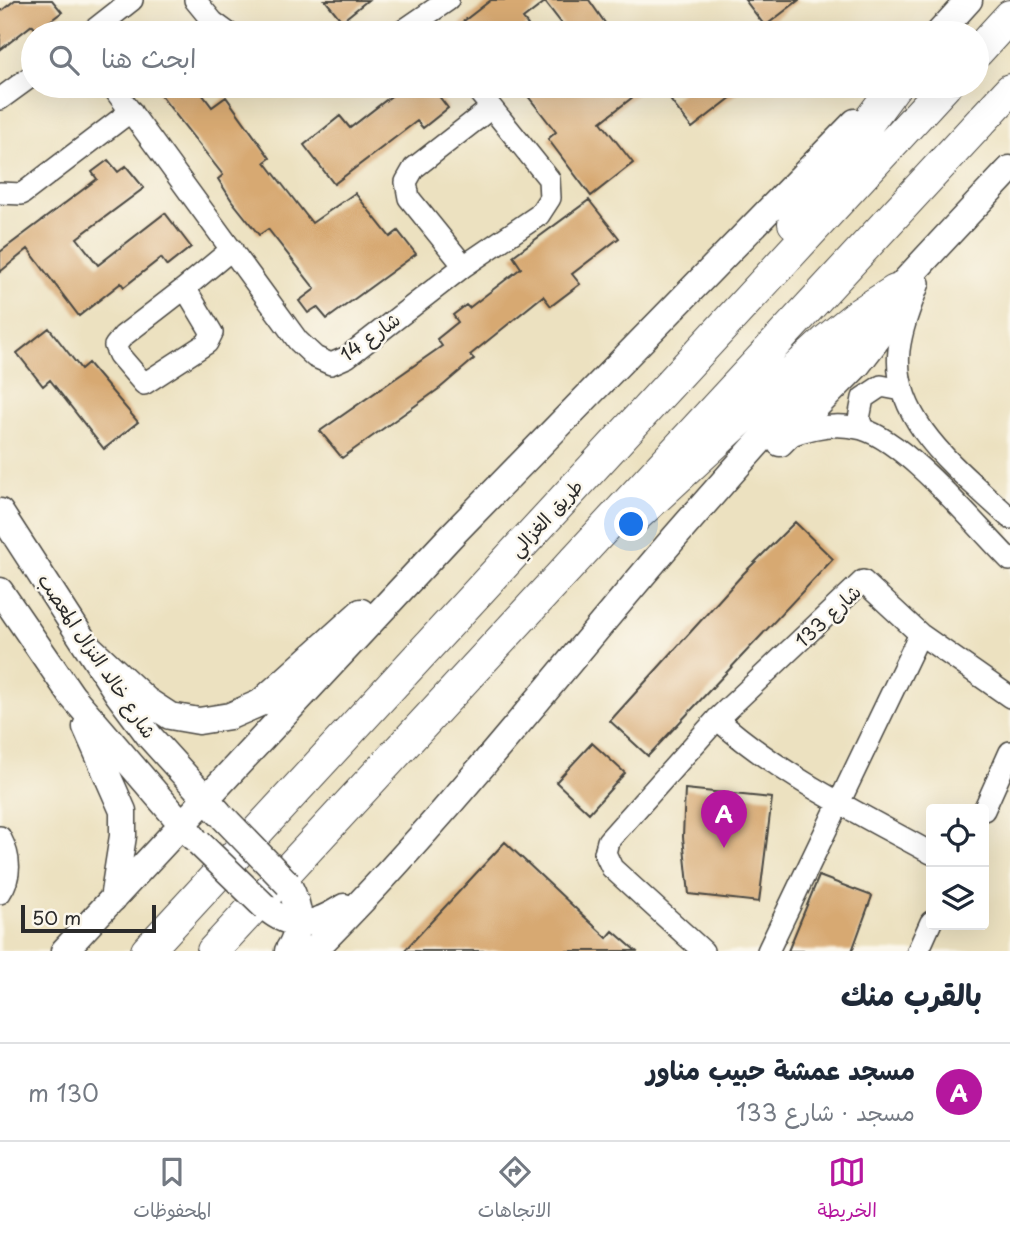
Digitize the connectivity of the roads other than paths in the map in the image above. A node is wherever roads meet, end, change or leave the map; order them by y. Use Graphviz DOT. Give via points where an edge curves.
graph roads {
  1 [pos="132,0"];
  2 [pos="195,0"];
  3 [pos="448,0"];
  4 [pos="969,0"];
  5 [pos="1010,16"];
  6 [pos="105,21"];
  7 [pos="212,21"];
  8 [pos="433,21"];
  9 [pos="950,21"];
  10 [pos="989,39"];
  11 [pos="21,84"];
  12 [pos="1010,90"];
  13 [pos="121,98"];
  14 [pos="483,98"];
  15 [pos="881,98"];
  16 [pos="884,98"];
  17 [pos="934,98"];
  18 [pos="0,99"];
  19 [pos="491,108"];
  20 [pos="131,111"];
  21 [pos="1010,169"];
  22 [pos="0,193"];
  23 [pos="232,249"];
  24 [pos="464,266"];
  25 [pos="907,287"];
  26 [pos="185,288"];
  27 [pos="669,383"];
  28 [pos="902,390"];
  29 [pos="863,429"];
  30 [pos="787,437"];
  31 [pos="0,512"];
  32 [pos="1010,518"];
  33 [pos="451,536"];
  34 [pos="677,536"];
  35 [pos="1010,560"];
  36 [pos="0,591"];
  37 [pos="523,614"];
  38 [pos="920,634"];
  39 [pos="90,648"];
  40 [pos="72,696"];
  41 [pos="1010,697"];
  42 [pos="717,719"];
  43 [pos="1010,752"];
  44 [pos="840,804"];
  45 [pos="987,804"];
  46 [pos="216,809"];
  47 [pos="190,834"];
  48 [pos="0,836"];
  49 [pos="926,850"];
  50 [pos="385,878"];
  51 [pos="0,893"];
  52 [pos="113,899"];
  53 [pos="300,925"];
  54 [pos="927,930"];
  55 [pos="64,951"];
  56 [pos="147,951"];
  57 [pos="213,951"];
  58 [pos="288,951"];
  59 [pos="313,951"];
  60 [pos="703,951"];
  61 [pos="768,951"];
  62 [pos="918,951"];
  1 -- 6 [label="street"];
  2 -- 7 [label="street"];
  3 -- 8 [label="street"];
  4 -- 9 [label="main road"];
  5 -- 10 [label="highway"];
  11 -- 18 [label="street"];
  12 -- 37 [label="highway"];
  13 -- 20 [label="street, شارع 14"];
  14 -- 19 [label="street, شارع 14"];
  15 -- 33 [label="main road"];
  16 -- 27 [label="highway" via="792,227"];
  17 -- 27 [label="highway, طريق الغزالي"];
  19 -- 24 [label="street" via="414,168 406,183 409,198"];
  19 -- 24 [label="street, شارع 14" via="549,179 550,198 539,215"];
  20 -- 22 [label="street" via="22,194"];
  20 -- 23 [label="street, شارع 14"];
  21 -- 25 [label="main road" via="950,231"];
  23 -- 24 [label="street, شارع 14" via="298,341 331,364 348,357"];
  23 -- 26 [label="street"];
  25 -- 28 [label="street" via="899,371"];
  25 -- 30 [label="main road" via="858,364"];
  25 -- 34 [label="main road"];
  25 -- 37 [label="highway" via="859,314 827,340 684,475"];
  26 -- 26 [label="street" via="115,346 144,384 206,343 212,333"];
  27 -- 56 [label="highway, طريق الغزالي"];
  28 -- 29 [label="street" via="881,386 863,398 859,419"];
  28 -- 32 [label="street" via="926,435"];
  29 -- 30 [label="street" via="824,426"];
  29 -- 35 [label="street" via="905,456"];
  30 -- 34 [label="main road"];
  31 -- 39 [label="main road, شارع خالد النزال المعصب"];
  33 -- 39 [label="main road" via="306,658 260,703 230,716 199,721 170,716"];
  33 -- 46 [label="main road"];
  34 -- 50 [label="main road"];
  36 -- 40 [label="main road, شارع خالد النزال المعصب"];
  37 -- 57 [label="highway"];
  38 -- 41 [label="street, شارع 133"];
  38 -- 42 [label="street, شارع 133" via="863,581"];
  38 -- 44 [label="street"];
  39 -- 46 [label="main road, شارع خالد النزال المعصب" via="150,737"];
  40 -- 47 [label="main road, شارع خالد النزال المعصب"];
  40 -- 52 [label="main road" via="123,811 124,836"];
  42 -- 44 [label="street" via="745,744"];
  42 -- 60 [label="street, شارع 133" via="608,841 605,853 612,868"];
  43 -- 45 [label="street"];
  44 -- 49 [label="street"];
  44 -- 61 [label="street"];
  46 -- 47 [label="main road"];
  46 -- 53 [label="main road, شارع خالد النزال المعصب, bridge" via="288,884 300,911"];
  47 -- 52 [label="main road"];
  47 -- 53 [label="main road, شارع خالد النزال المعصب, bridge" via="275,916"];
  48 -- 51 [label="street" via="9,867"];
  50 -- 53 [label="main road" via="328,918"];
  50 -- 59 [label="main road"];
  52 -- 55 [label="main road"];
  53 -- 58 [label="main road"];
  54 -- 62 [label="street"];
}
